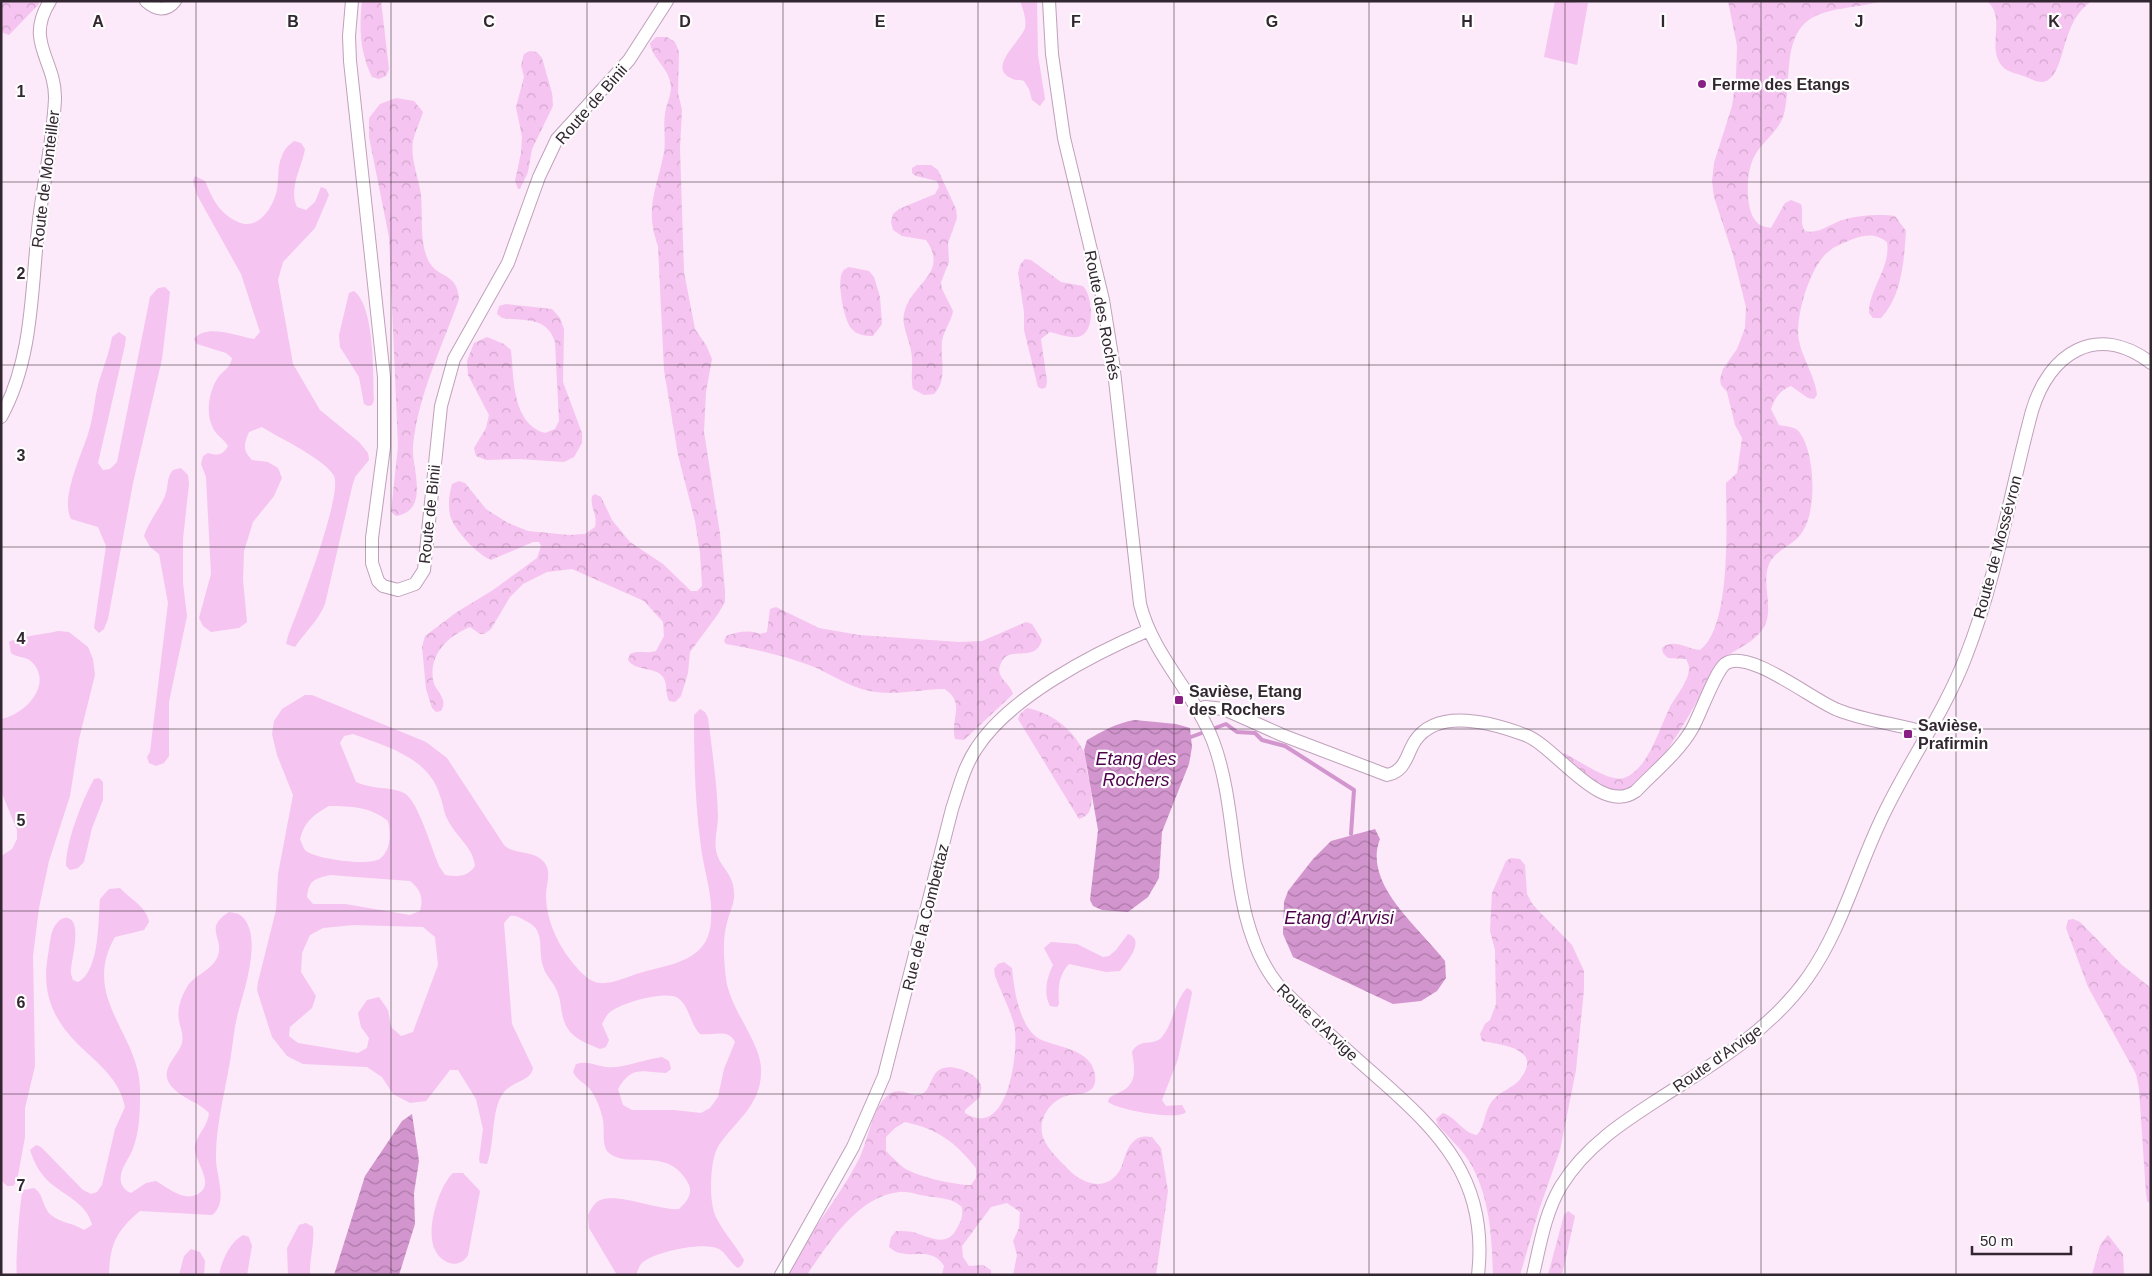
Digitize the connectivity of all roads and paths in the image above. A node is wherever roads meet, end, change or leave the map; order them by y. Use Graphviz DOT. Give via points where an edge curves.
graph roads {
  1 [pos="50,1"];
  2 [pos="146,1"];
  3 [pos="175,1"];
  4 [pos="352,1"];
  5 [pos="668,1"];
  6 [pos="1049,1"];
  7 [pos="2151,363"];
  8 [pos="1,417"];
  9 [pos="1149,630"];
  10 [pos="1199,709"];
  11 [pos="1926,734"];
  12 [pos="1881,820"];
  13 [pos="781,1275"];
  14 [pos="1478,1275"];
  15 [pos="1533,1275"];
  1 -- 8 [label="street, Route de Monteiller" via="42,20 40,42 52,75 55,102 31,307 21,370"];
  2 -- 3 [label="street" via="161,10"];
  4 -- 5 [label="street, Route de Binii" via="350,61 382,351 385,412 372,563 378,581 398,590 415,584 424,570 441,406 454,359 508,263 539,177 557,139 629,60"];
  6 -- 9 [label="street, Route des Rochés" via="1052,54 1064,138 1106,315 1138,595"];
  7 -- 11 [label="street, Route de Mossévron" via="2123,348 2091,346 2066,356 2043,382 2030,417 1980,618 1961,668"];
  9 -- 10 [label="street, Route des Rochés" via="1168,667"];
  9 -- 13 [label="street, Rue de la Combettaz" via="1087,661 1022,701 991,730 971,757 952,809 884,1076 854,1147"];
  10 -- 11 [label="street" via="1224,709 1387,775 1404,765 1415,740 1430,728 1450,721 1478,723 1535,739 1583,781 1620,797 1636,791 1682,743 1693,728 1719,672 1732,661 1745,662 1777,675 1839,710"];
  10 -- 14 [label="street, Route d'Arvige" via="1225,786 1247,918 1256,949 1272,978 1285,993 1422,1119 1450,1150 1467,1181 1475,1207 1480,1238"];
  11 -- 12 [label="street, Route de Mossévron"];
  12 -- 15 [label="street, Route d'Arvige" via="1835,929 1802,985 1778,1014 1757,1031 1620,1125 1585,1154 1554,1200"];
}
